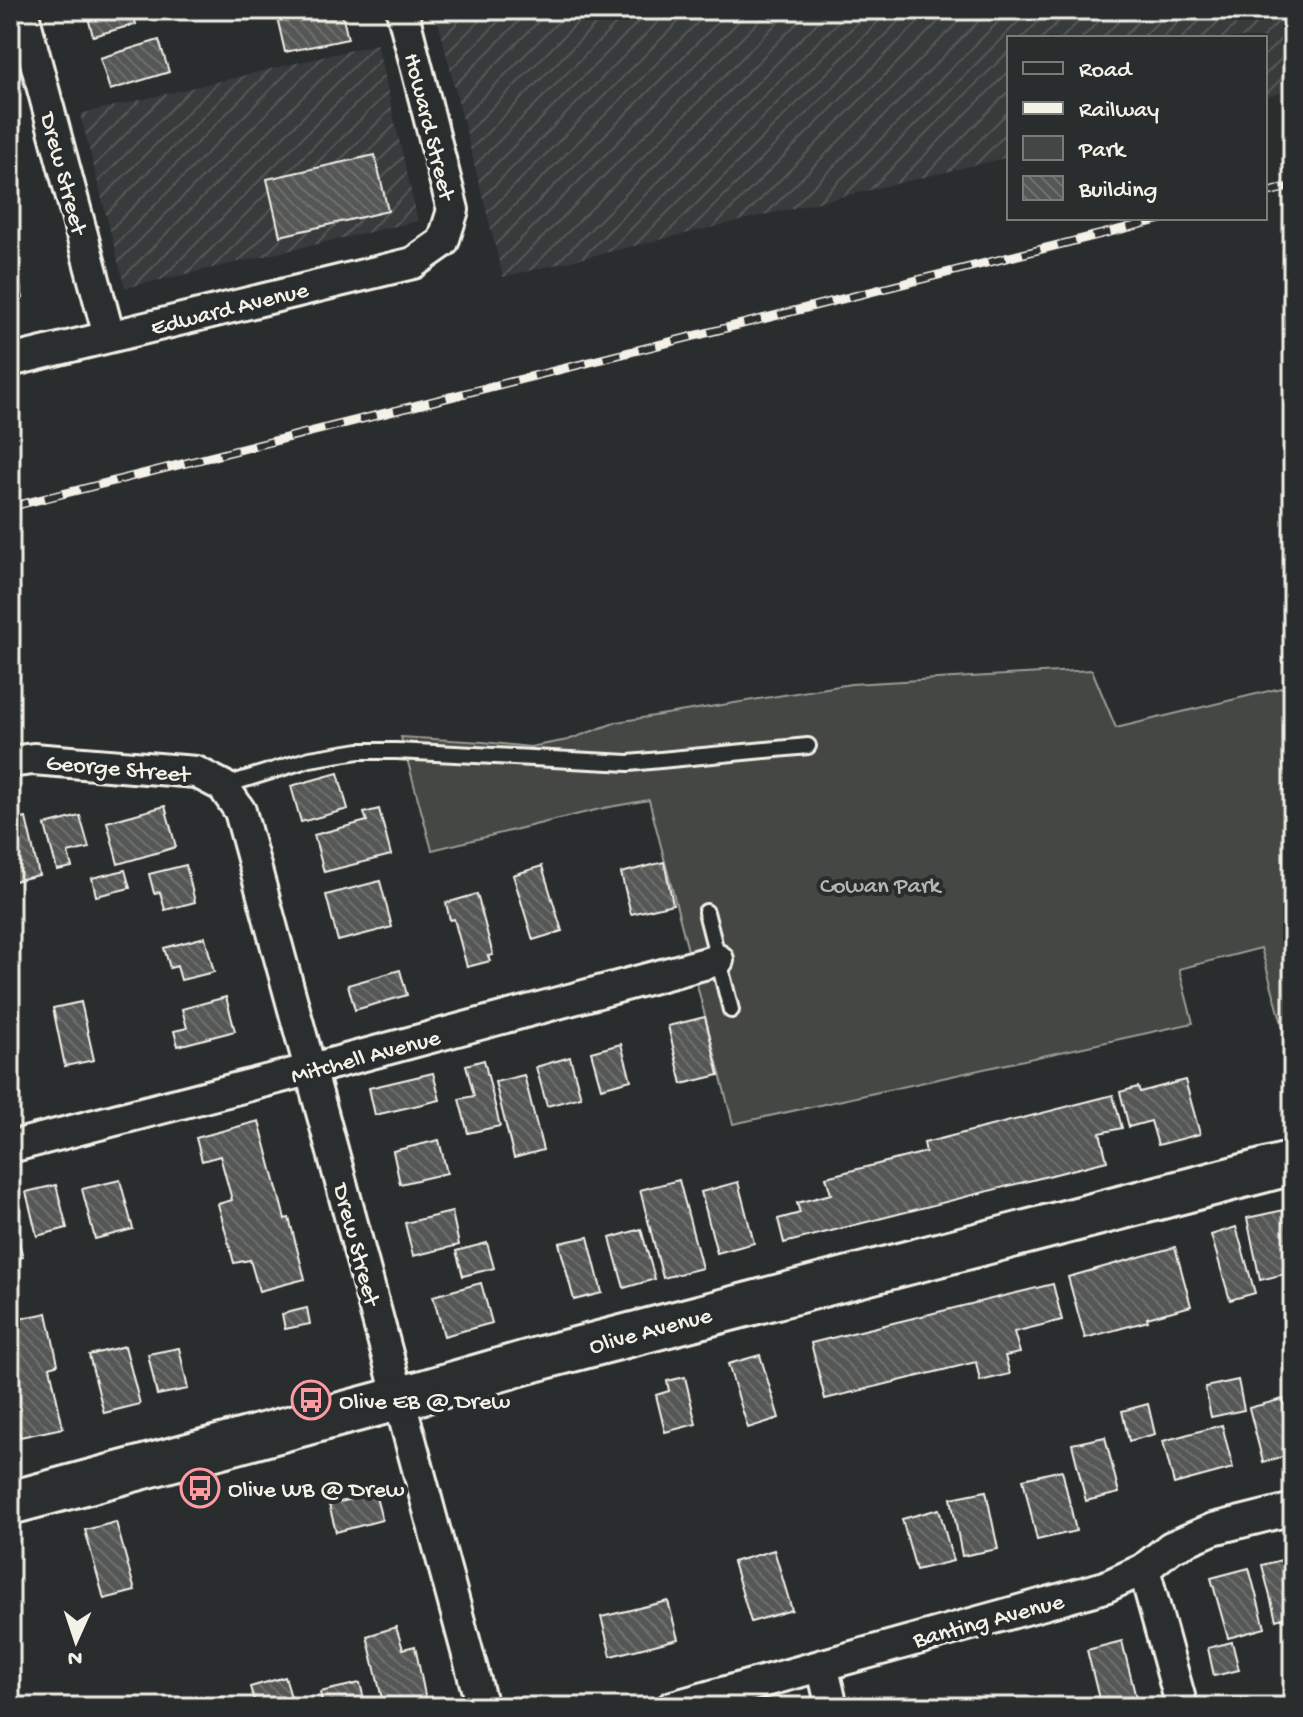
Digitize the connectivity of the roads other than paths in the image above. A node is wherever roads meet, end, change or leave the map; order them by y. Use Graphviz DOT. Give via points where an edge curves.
graph roads {
  1 [pos="22,10"];
  2 [pos="402,10"];
  3 [pos="443,242"];
  4 [pos="109,336"];
  5 [pos="10,361"];
  6 [pos="808,746"];
  7 [pos="10,762"];
  8 [pos="223,786"];
  9 [pos="706,912"];
  10 [pos="718,960"];
  11 [pos="731,1010"];
  12 [pos="312,1069"];
  13 [pos="10,1147"];
  14 [pos="1293,1163"];
  15 [pos="398,1399"];
  16 [pos="10,1503"];
  17 [pos="1293,1509"];
  18 [pos="1144,1569"];
  19 [pos="822,1665"];
  20 [pos="482,1707"];
  21 [pos="672,1707"];
  22 [pos="832,1707"];
  23 [pos="1182,1707"];
  1 -- 4 [label="street, Drew Street"];
  2 -- 3 [label="street, Howard Street" via="453,210"];
  3 -- 4 [label="street, Edward Avenue" via="413,263"];
  4 -- 5 [label="street, Edward Avenue"];
  6 -- 8 [label="lane" via="629,763 359,751 310,759"];
  7 -- 8 [label="street, George Street" via="33,759 196,772"];
  8 -- 12 [label="street, Drew Street" via="240,811"];
  9 -- 10 [label="lane"];
  10 -- 11 [label="lane"];
  10 -- 12 [label="street, Mitchell Avenue"];
  12 -- 13 [label="street, Mitchell Avenue"];
  12 -- 15 [label="street, Drew Street"];
  14 -- 15 [label="main road, Olive Avenue"];
  15 -- 16 [label="main road, Olive Avenue"];
  15 -- 20 [label="street, Drew Street"];
  17 -- 18 [label="street, Banting Avenue" via="1213,1529 1171,1547"];
  18 -- 19 [label="street, Banting Avenue" via="1105,1587"];
  18 -- 23 [label="street"];
  19 -- 21 [label="street, Banting Avenue"];
  19 -- 22 [label="street"];
}
